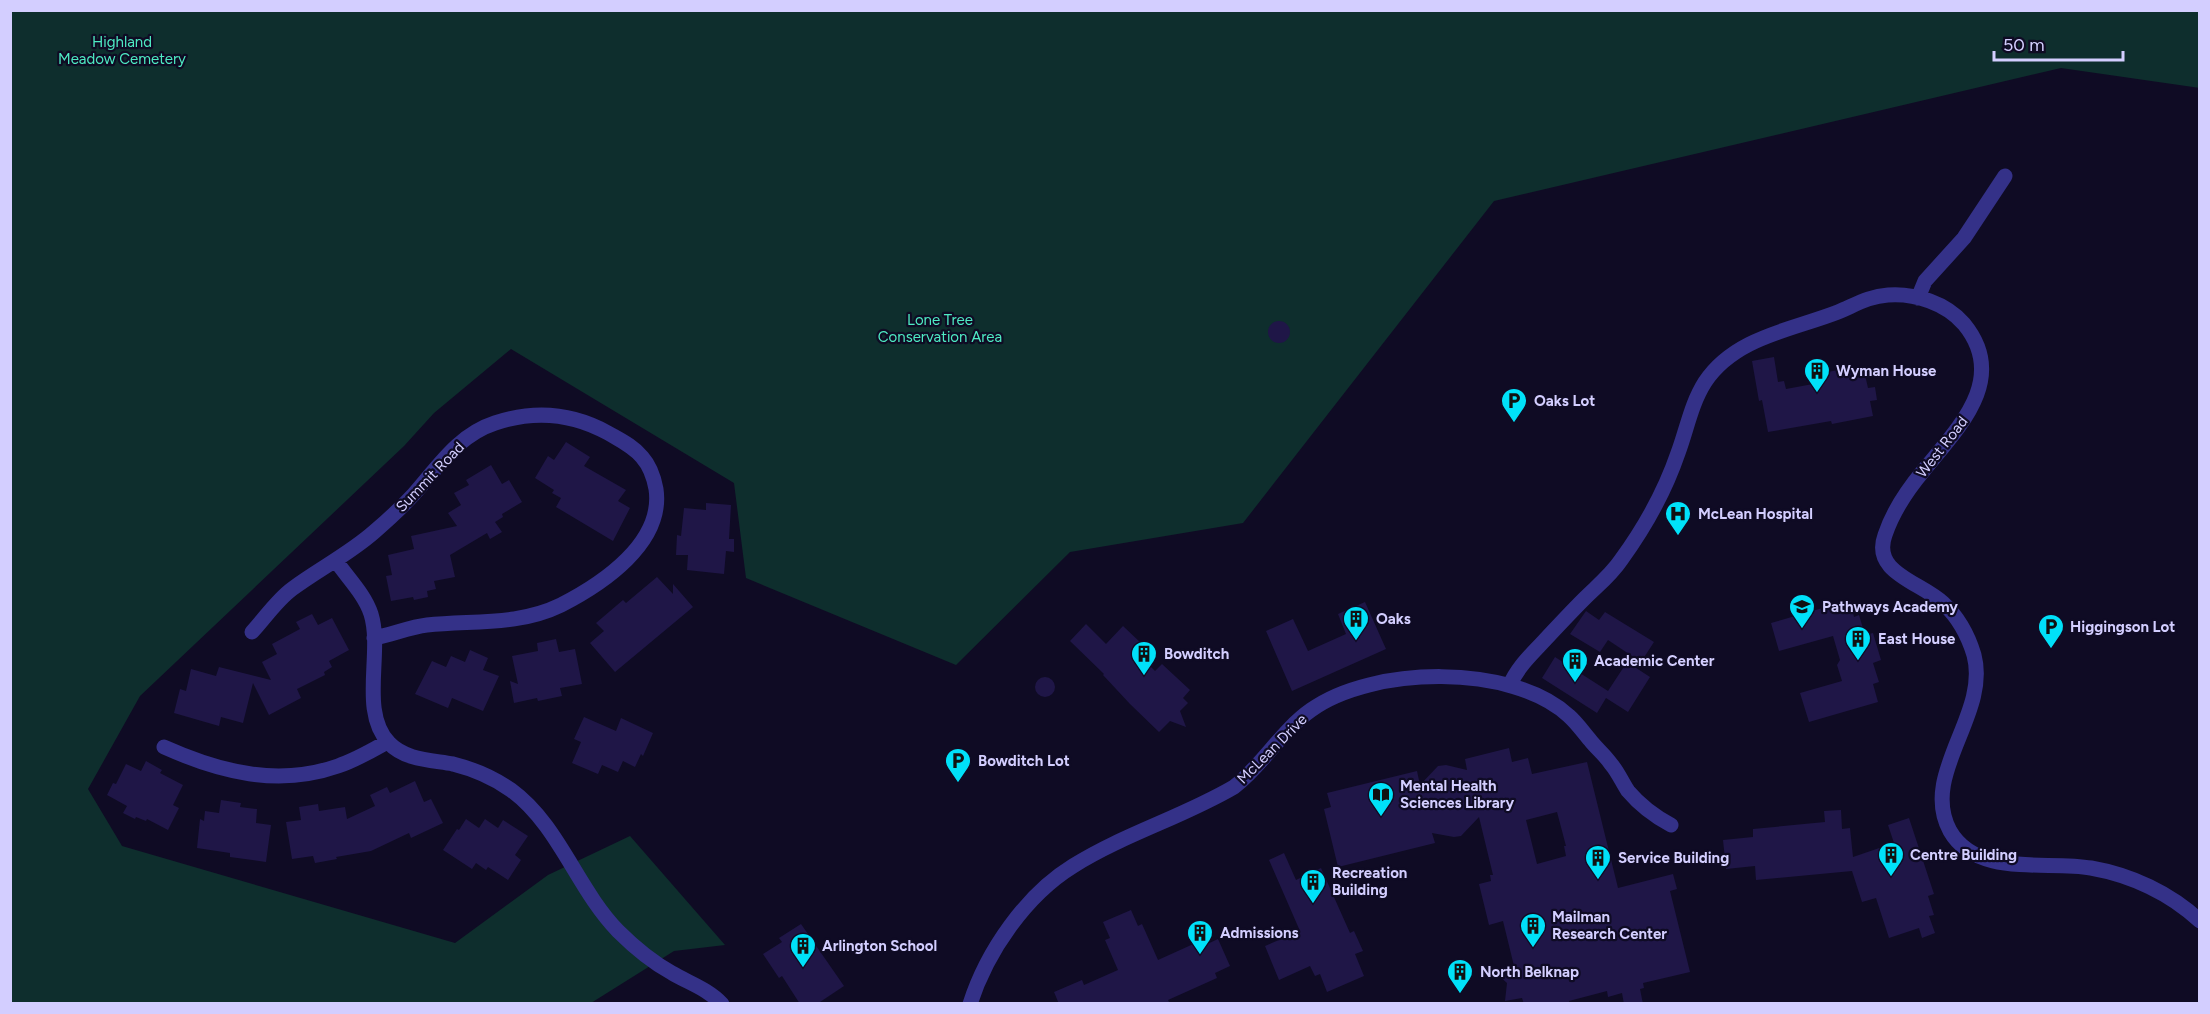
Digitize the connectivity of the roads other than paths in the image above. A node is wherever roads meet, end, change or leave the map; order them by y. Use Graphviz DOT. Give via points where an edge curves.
graph roads {
  1 [pos="2005,176"];
  2 [pos="1918,298"];
  3 [pos="336,561"];
  4 [pos="252,632"];
  5 [pos="374,638"];
  6 [pos="1510,685"];
  7 [pos="387,742"];
  8 [pos="164,747"];
  9 [pos="1671,825"];
  10 [pos="2199,921"];
  11 [pos="722,1004"];
  12 [pos="970,1004"];
  1 -- 2 [label="street" via="1964,238 1925,281"];
  2 -- 6 [label="street, West Road" via="1877,296 1768,336 1725,361 1704,384 1693,405 1659,498 1634,542 1610,575 1520,666"];
  2 -- 10 [label="street, West Road" via="1941,306 1959,319 1972,336 1981,366 1979,388 1966,420 1905,496 1886,532 1882,550 1891,568 1933,594 1949,609 1968,637 1974,656 1974,696 1944,789 1944,811 1950,829 1960,844 1985,859 2110,873 2156,891"];
  3 -- 4 [label="street, Summit Road" via="290,590"];
  3 -- 5 [label="street" via="367,605"];
  3 -- 5 [label="street, Summit Road" via="394,514 453,449 493,424 541,414 575,419 623,442 647,464 657,496 654,517 630,555 598,584 560,605 519,619 427,625"];
  5 -- 7 [label="street" via="374,704"];
  6 -- 9 [label="street, McLean Drive" via="1569,715 1629,791"];
  6 -- 12 [label="street, McLean Drive" via="1477,678 1406,678 1365,685 1323,702 1289,728 1234,787 1087,858 1051,882 995,948"];
  7 -- 8 [label="street" via="339,766 280,776 216,768"];
  7 -- 11 [label="street" via="408,756 465,768 509,788 535,813 597,907 618,931 671,973 710,993"];
}
